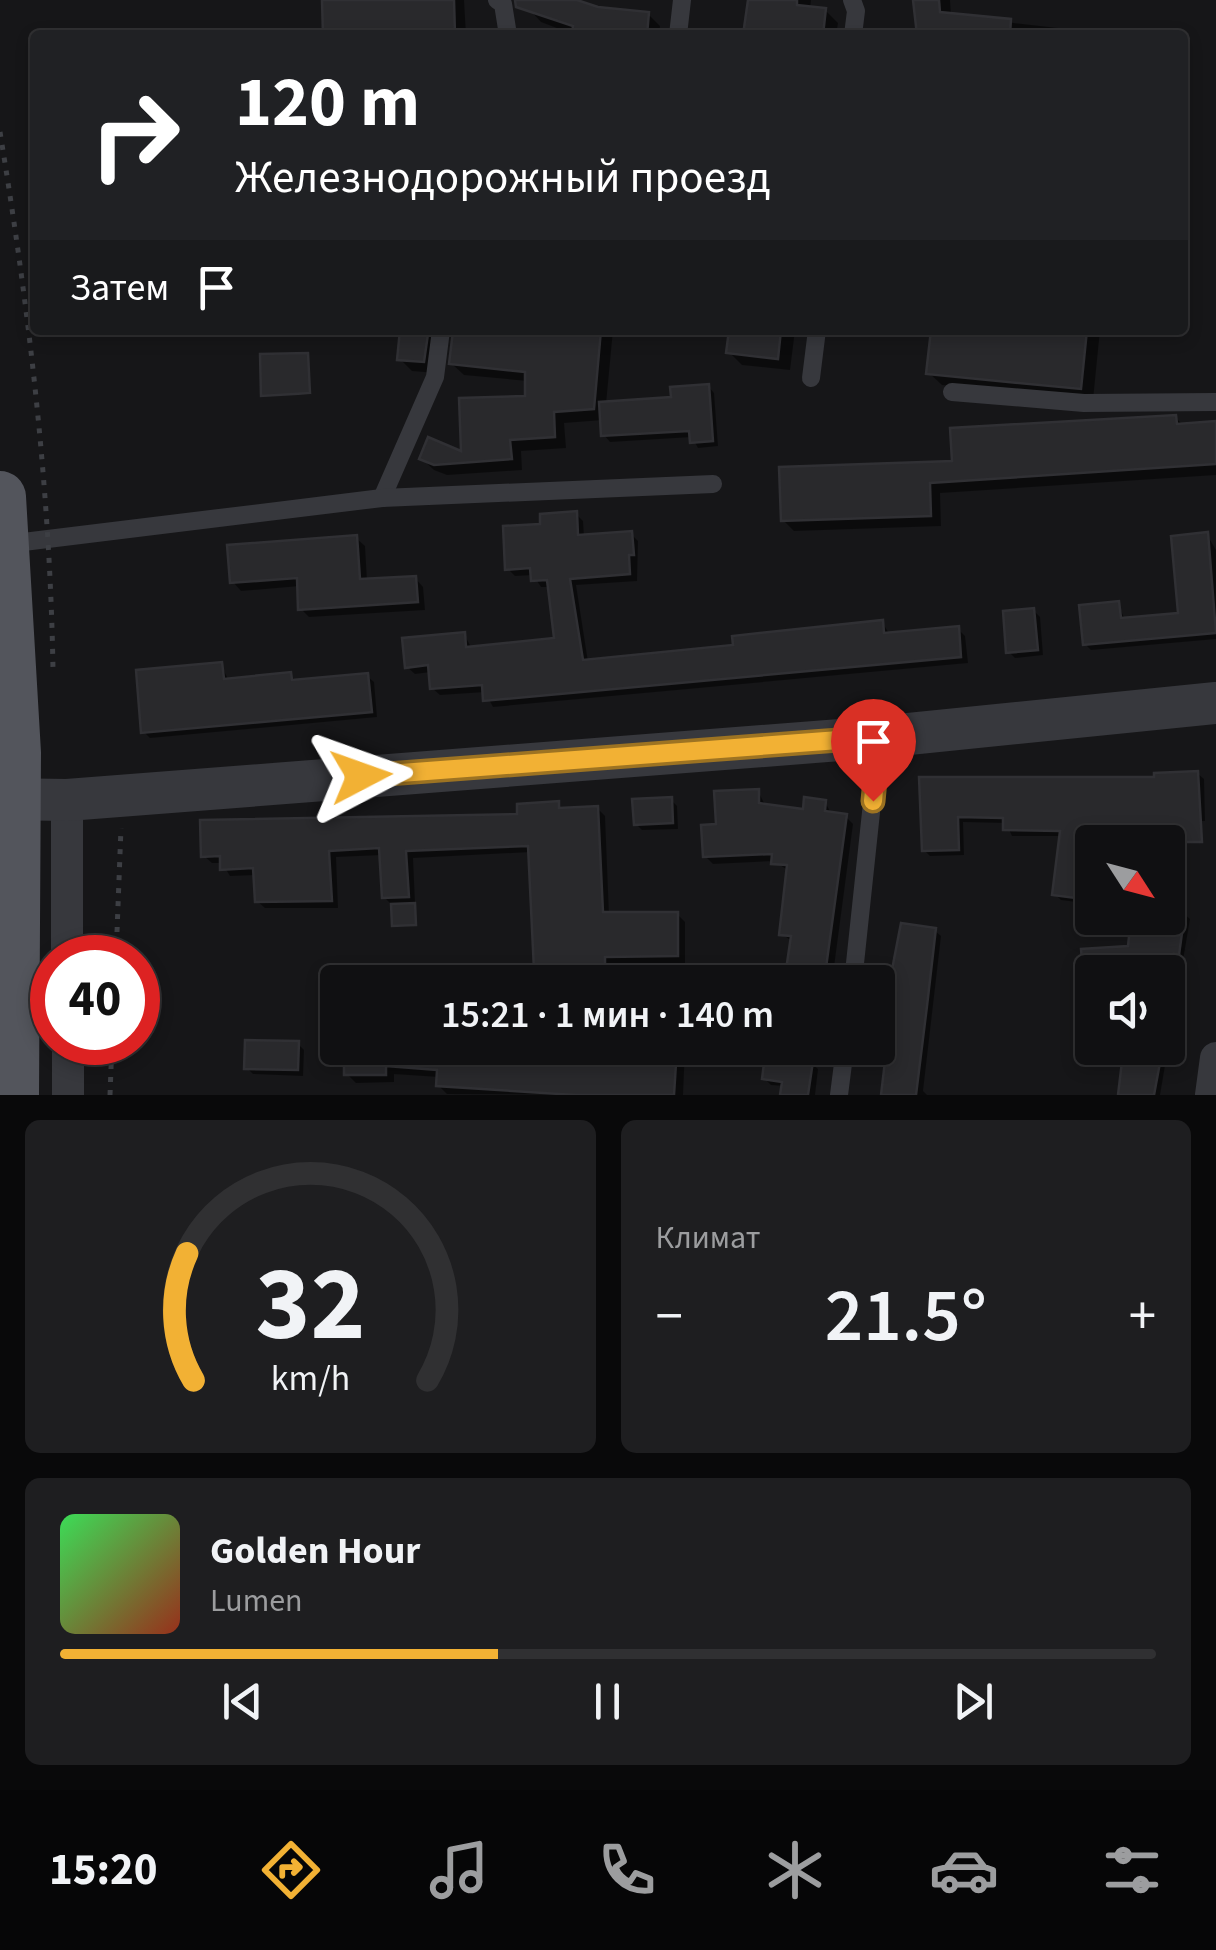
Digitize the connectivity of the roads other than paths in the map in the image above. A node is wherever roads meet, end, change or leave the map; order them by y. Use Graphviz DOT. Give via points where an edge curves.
graph roads {
  1 [pos="496,0"];
  2 [pos="682,0"];
  3 [pos="852,0"];
  4 [pos="507,30"];
  5 [pos="679,30"];
  6 [pos="854,30"];
  7 [pos="440,335"];
  8 [pos="815,335"];
  9 [pos="810,378"];
  10 [pos="952,392"];
  11 [pos="1216,402"];
  12 [pos="713,484"];
  13 [pos="0,497"];
  14 [pos="382,498"];
  15 [pos="0,546"];
  16 [pos="1207,708"];
  17 [pos="879,737"];
  18 [pos="0,799"];
  19 [pos="67,800"];
  20 [pos="68,935"];
  21 [pos="855,965"];
  22 [pos="1216,1058"];
  23 [pos="68,1065"];
  24 [pos="842,1065"];
  25 [pos="13,1095"];
  26 [pos="68,1095"];
  27 [pos="838,1095"];
  28 [pos="1212,1095"];
  1 -- 4 [label="lane" via="503,4"];
  2 -- 5 [label="lane"];
  3 -- 6 [label="lane"];
  7 -- 14 [label="lane" via="435,378"];
  8 -- 9 [label="lane"];
  10 -- 11 [label="lane" via="1084,403"];
  12 -- 14 [label="lane"];
  13 -- 25 [label="main road, bridge" via="15,753"];
  14 -- 15 [label="lane"];
  16 -- 17 [label="street"];
  17 -- 19 [label="street"];
  17 -- 21 [label="lane"];
  18 -- 19 [label="street"];
  19 -- 20 [label="street"];
  22 -- 28 [label="street"];
  23 -- 26 [label="street"];
  24 -- 27 [label="lane"];
}
